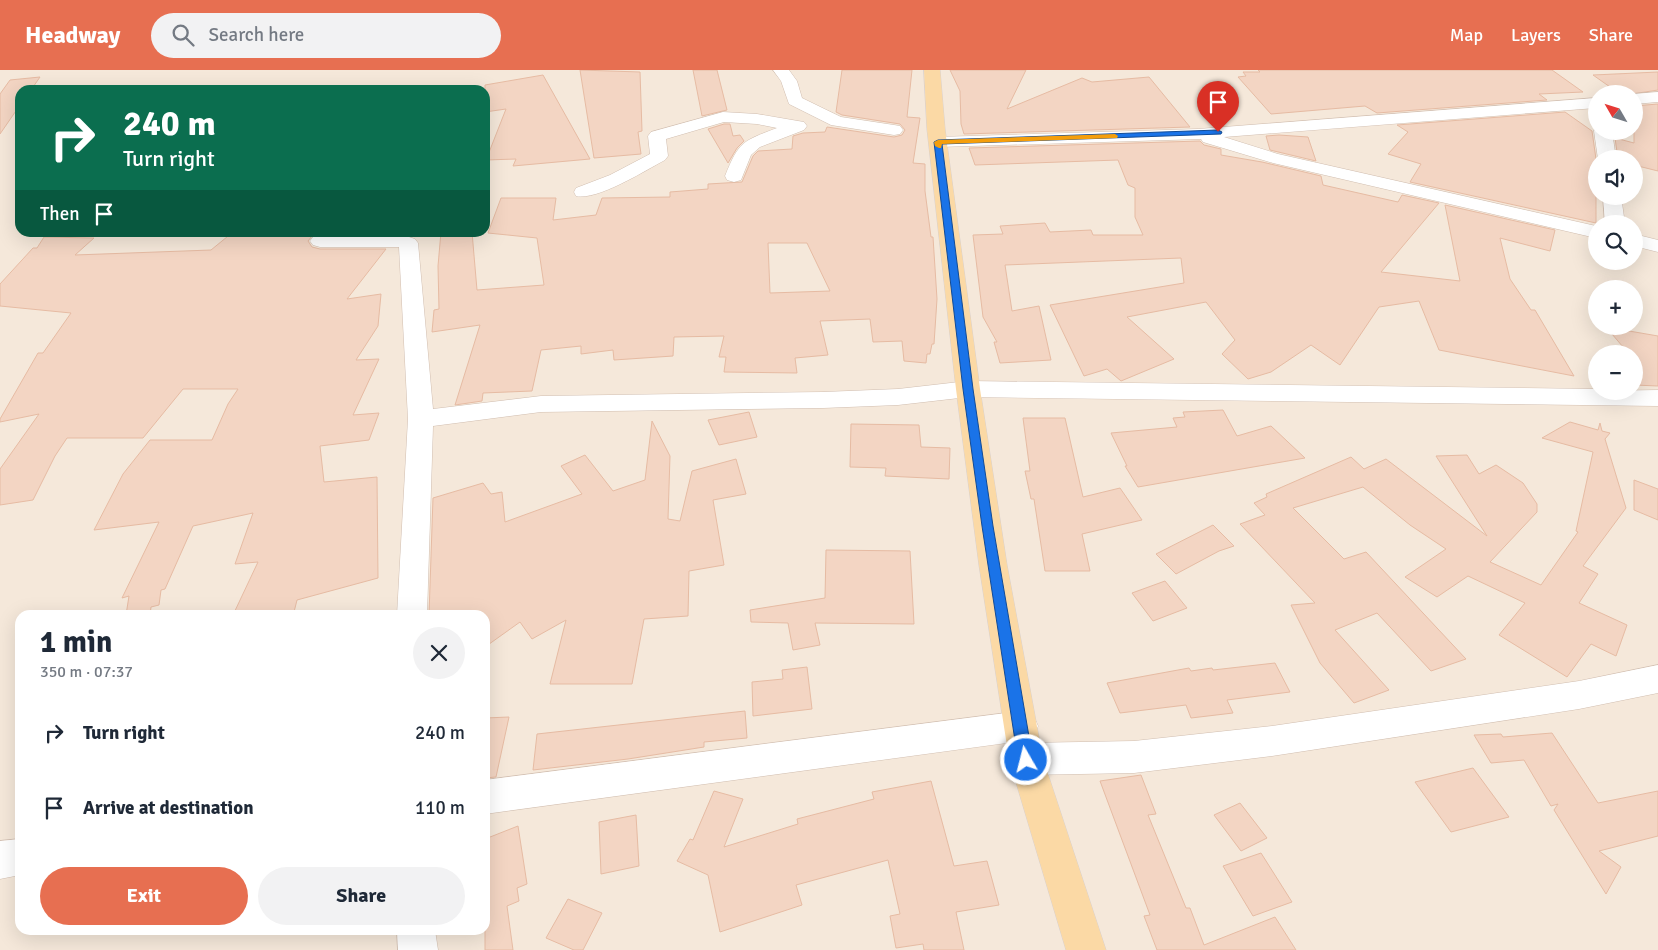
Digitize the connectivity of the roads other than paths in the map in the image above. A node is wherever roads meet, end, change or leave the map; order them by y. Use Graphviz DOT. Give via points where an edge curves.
graph roads {
  1 [pos="781,70"];
  2 [pos="932,70"];
  3 [pos="1658,97"];
  4 [pos="1643,98"];
  5 [pos="1588,104"];
  6 [pos="837,120"];
  7 [pos="794,126"];
  8 [pos="894,130"];
  9 [pos="1198,134"];
  10 [pos="938,142"];
  11 [pos="734,176"];
  12 [pos="583,192"];
  13 [pos="1588,230"];
  14 [pos="320,241"];
  15 [pos="1643,242"];
  16 [pos="1658,246"];
  17 [pos="968,389"];
  18 [pos="1658,398"];
  19 [pos="421,418"];
  20 [pos="412,610"];
  21 [pos="1658,679"];
  22 [pos="1021,726"];
  23 [pos="1026,760"];
  24 [pos="490,796"];
  25 [pos="15,858"];
  26 [pos="0,860"];
  27 [pos="416,935"];
  28 [pos="418,950"];
  29 [pos="1086,950"];
  1 -- 6 [label="street" via="789,81 795,101"];
  2 -- 10 [label="main road"];
  3 -- 4 [label="street"];
  5 -- 9 [label="street"];
  6 -- 7 [label="street"];
  6 -- 8 [label="street"];
  7 -- 11 [label="street" via="754,142 743,153"];
  7 -- 12 [label="street" via="723,117 657,136 659,156 618,179"];
  9 -- 10 [label="street"];
  9 -- 13 [label="street" via="1319,169"];
  10 -- 17 [label="main road"];
  14 -- 19 [label="street" via="408,243"];
  15 -- 16 [label="street"];
  17 -- 18 [label="street"];
  17 -- 19 [label="street" via="898,397 541,404"];
  17 -- 22 [label="main road" via="993,565"];
  19 -- 20 [label="street"];
  21 -- 23 [label="street" via="1579,695 1272,741 1134,757"];
  22 -- 23 [label="main road"];
  22 -- 24 [label="street"];
  23 -- 29 [label="main road"];
  25 -- 26 [label="street"];
  27 -- 28 [label="street"];
}
